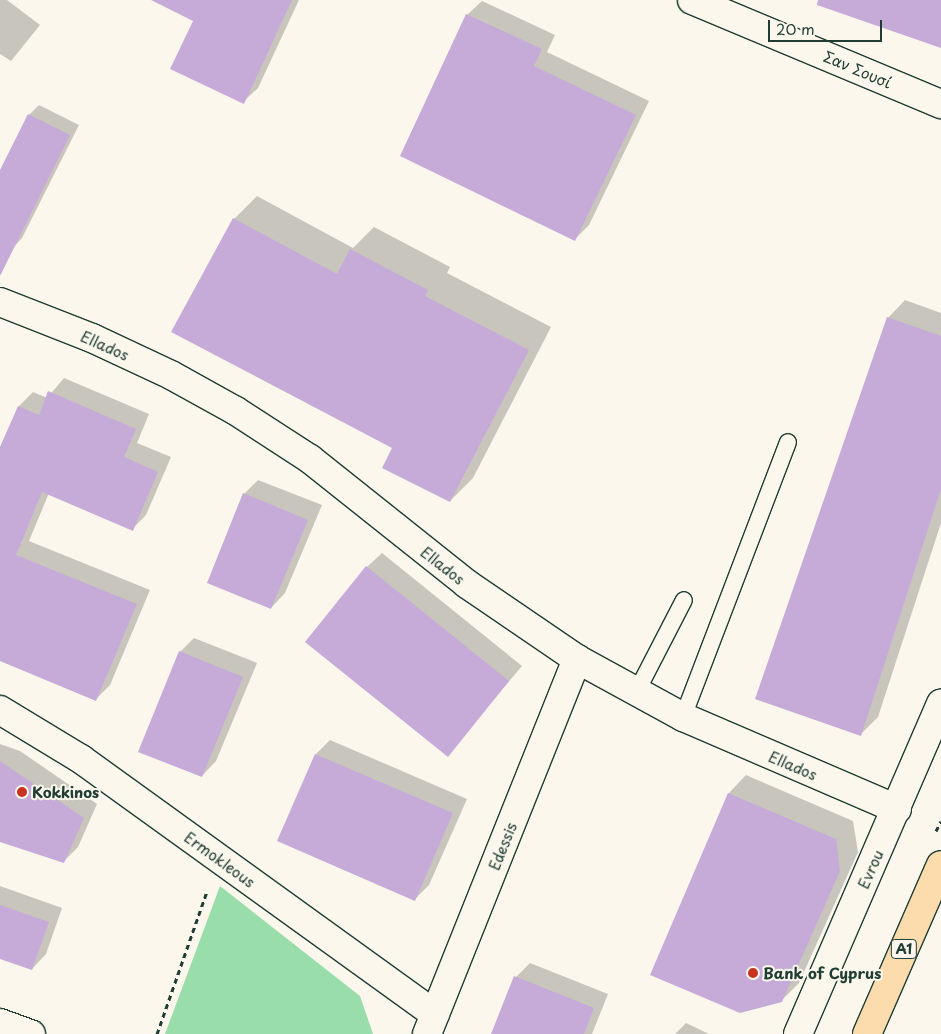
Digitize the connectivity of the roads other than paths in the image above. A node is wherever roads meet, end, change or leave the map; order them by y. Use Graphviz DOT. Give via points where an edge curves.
graph roads {
  1 [pos="692,0"];
  2 [pos="941,104"];
  3 [pos="0,303"];
  4 [pos="788,442"];
  5 [pos="684,600"];
  6 [pos="577,659"];
  7 [pos="637,691"];
  8 [pos="941,704"];
  9 [pos="0,710"];
  10 [pos="683,717"];
  11 [pos="897,809"];
  12 [pos="941,865"];
  13 [pos="0,1023"];
  14 [pos="431,1024"];
  15 [pos="31,1034"];
  16 [pos="798,1034"];
  17 [pos="867,1034"];
  1 -- 2 [label="street, Σαν Σουσί"];
  3 -- 6 [label="street, Ellados" via="92,338 171,375 236,411 310,460 467,584"];
  4 -- 10 [label="lane"];
  5 -- 7 [label="lane"];
  6 -- 7 [label="street, Ellados"];
  6 -- 14 [label="street, Edessis"];
  7 -- 10 [label="street, Ellados"];
  8 -- 11 [label="street, Evrou"];
  9 -- 14 [label="street, Ermokleous" via="81,759 219,858"];
  10 -- 11 [label="street, Ellados"];
  11 -- 16 [label="street, Evrou"];
  12 -- 17 [label="main road, A1"];
  13 -- 15 [label="street"];
}
